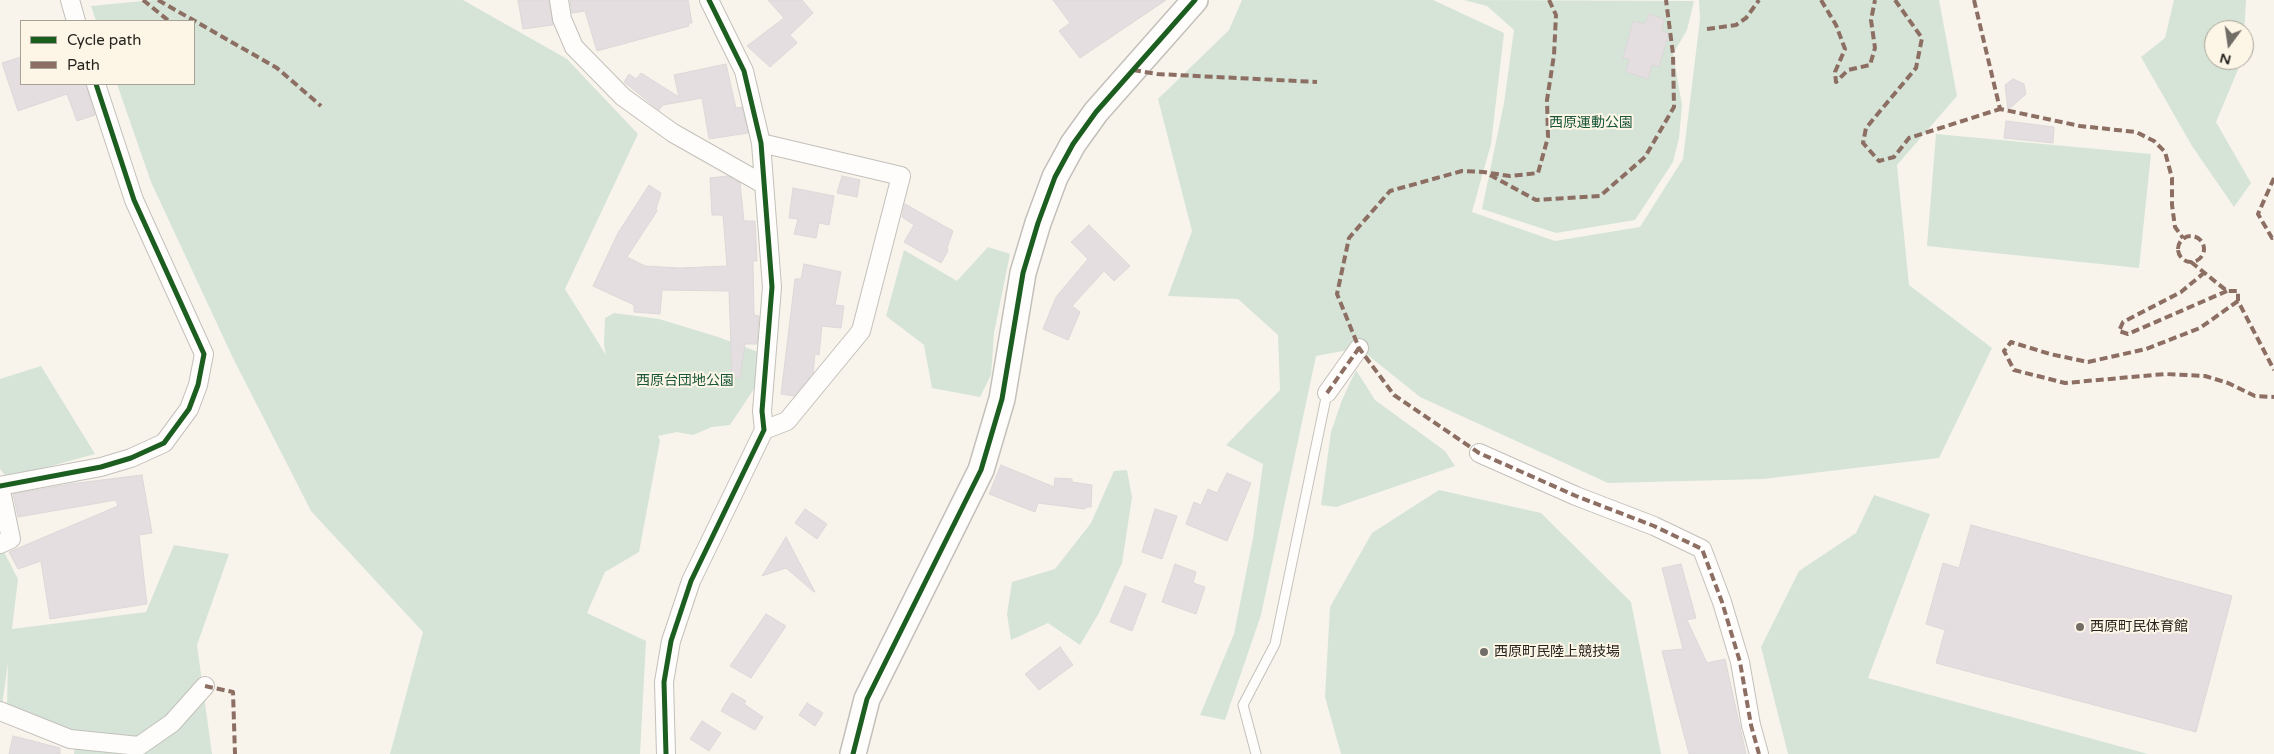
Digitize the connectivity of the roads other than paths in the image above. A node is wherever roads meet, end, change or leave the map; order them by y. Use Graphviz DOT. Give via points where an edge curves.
graph roads {
  1 [pos="70,0"];
  2 [pos="559,0"];
  3 [pos="709,0"];
  4 [pos="1195,0"];
  5 [pos="76,20"];
  6 [pos="96,85"];
  7 [pos="761,143"];
  8 [pos="763,184"];
  9 [pos="1359,348"];
  10 [pos="1328,393"];
  11 [pos="764,430"];
  12 [pos="1479,454"];
  13 [pos="0,486"];
  14 [pos="0,544"];
  15 [pos="205,686"];
  16 [pos="0,711"];
  17 [pos="666,754"];
  18 [pos="853,754"];
  19 [pos="1256,754"];
  20 [pos="1759,754"];
  1 -- 5 [label="street"];
  2 -- 8 [label="street" via="562,19 574,47 623,97 674,133"];
  3 -- 7 [label="street" via="744,71"];
  4 -- 18 [label="street" via="1096,112 1055,177 1023,273 1002,399 981,470 866,699"];
  6 -- 13 [label="street" via="134,200 204,354 198,385 189,409 164,443 102,467"];
  7 -- 8 [label="street"];
  7 -- 11 [label="street" via="901,176 861,331 787,421"];
  8 -- 11 [label="street" via="772,287 762,411"];
  9 -- 10 [label="street"];
  10 -- 19 [label="lane" via="1276,644 1243,705"];
  11 -- 17 [label="street" via="691,581 671,640 664,682"];
  12 -- 20 [label="street" via="1702,549 1740,662"];
  13 -- 14 [label="street" via="11,539"];
  15 -- 16 [label="street" via="172,723 139,746 70,738"];
}
